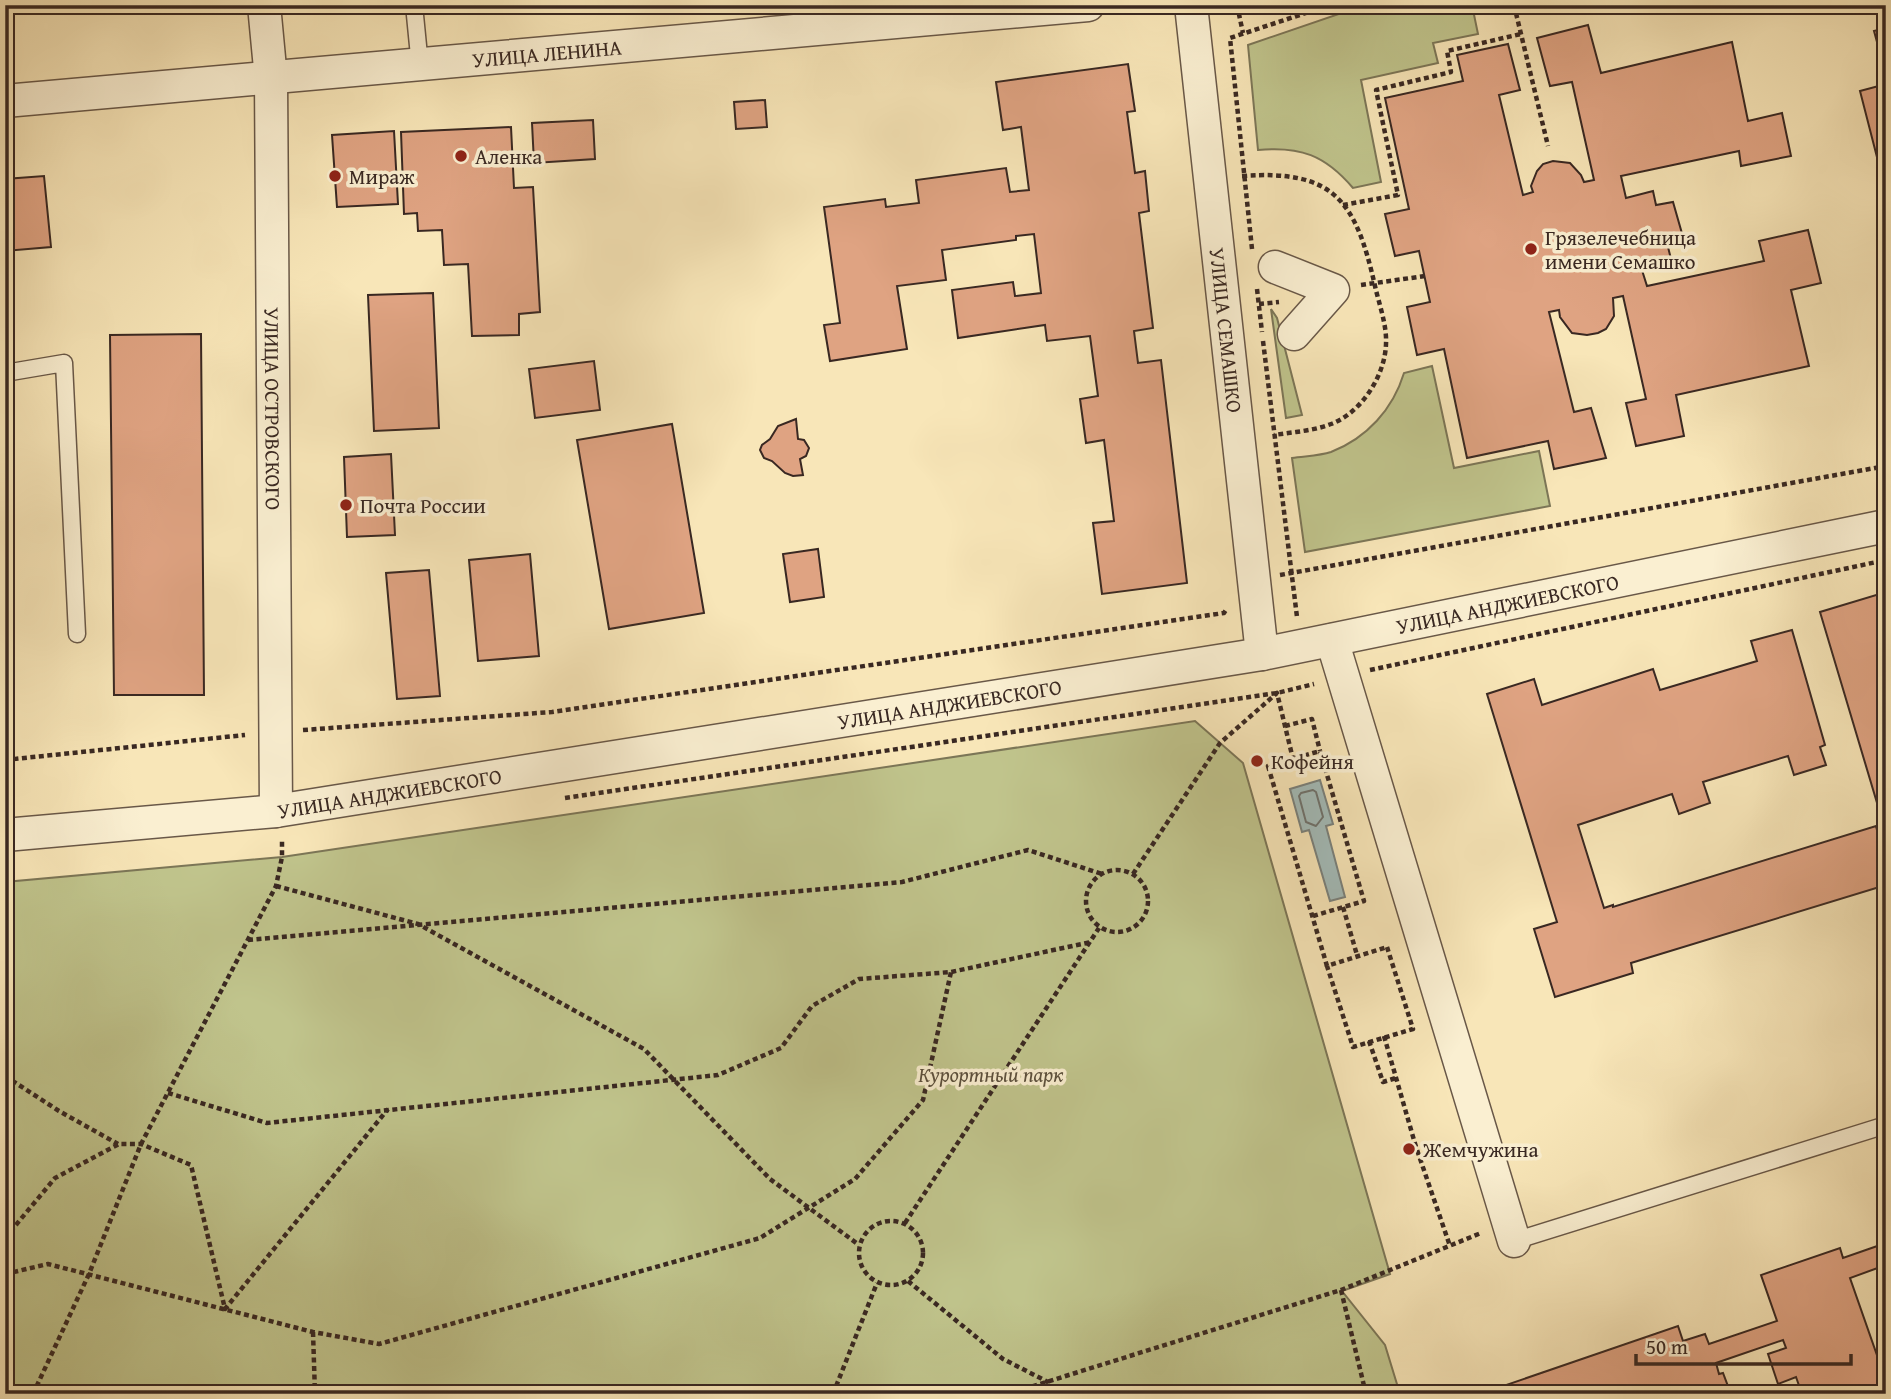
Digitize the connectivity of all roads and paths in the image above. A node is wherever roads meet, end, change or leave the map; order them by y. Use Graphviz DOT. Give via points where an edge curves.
graph roads {
  1 [pos="264,5"];
  2 [pos="414,5"];
  3 [pos="1088,5"];
  4 [pos="1191,5"];
  5 [pos="1237,5"];
  6 [pos="1330,5"];
  7 [pos="1514,5"];
  8 [pos="1243,33"];
  9 [pos="1521,34"];
  10 [pos="420,66"];
  11 [pos="271,79"];
  12 [pos="5,101"];
  13 [pos="1548,146"];
  14 [pos="1343,205"];
  15 [pos="1261,266"];
  16 [pos="1425,276"];
  17 [pos="1374,282"];
  18 [pos="1285,301"];
  19 [pos="1259,304"];
  20 [pos="1294,334"];
  21 [pos="5,373"];
  22 [pos="1886,466"];
  23 [pos="1886,526"];
  24 [pos="1291,573"];
  25 [pos="1253,580"];
  26 [pos="78,634"];
  27 [pos="1317,643"];
  28 [pos="1262,654"];
  29 [pos="1307,686"];
  30 [pos="1285,726"];
  31 [pos="276,732"];
  32 [pos="1320,751"];
  33 [pos="1293,759"];
  34 [pos="5,760"];
  35 [pos="276,811"];
  36 [pos="5,835"];
  37 [pos="1102,874"];
  38 [pos="1133,874"];
  39 [pos="276,886"];
  40 [pos="1343,907"];
  41 [pos="1313,916"];
  42 [pos="418,924"];
  43 [pos="1099,928"];
  44 [pos="248,940"];
  45 [pos="1091,942"];
  46 [pos="1357,956"];
  47 [pos="1327,966"];
  48 [pos="951,972"];
  49 [pos="1384,1036"];
  50 [pos="1369,1041"];
  51 [pos="5,1076"];
  52 [pos="1396,1078"];
  53 [pos="673,1079"];
  54 [pos="168,1093"];
  55 [pos="388,1109"];
  56 [pos="1886,1125"];
  57 [pos="119,1144"];
  58 [pos="141,1144"];
  59 [pos="809,1208"];
  60 [pos="905,1223"];
  61 [pos="5,1238"];
  62 [pos="1514,1241"];
  63 [pos="859,1245"];
  64 [pos="5,1274"];
  65 [pos="89,1274"];
  66 [pos="908,1281"];
  67 [pos="877,1283"];
  68 [pos="1341,1290"];
  69 [pos="225,1309"];
  70 [pos="313,1332"];
  71 [pos="1048,1382"];
  72 [pos="33,1394"];
  73 [pos="315,1394"];
  74 [pos="833,1394"];
  75 [pos="1008,1394"];
  76 [pos="1052,1394"];
  77 [pos="1366,1394"];
  1 -- 11 [label="street, УЛИЦА ОСТРОВСКОГО"];
  2 -- 10 [label="lane"];
  3 -- 10 [label="street, УЛИЦА ЛЕНИНА"];
  4 -- 25 [label="street, УЛИЦА СЕМАШКО"];
  5 -- 8 [label="path"];
  6 -- 8 [label="path"];
  7 -- 9 [label="path"];
  8 -- 15 [label="path" via="1230,38"];
  9 -- 13 [label="path"];
  9 -- 14 [label="path" via="1447,51 1451,72 1376,90 1398,195"];
  10 -- 11 [label="street, УЛИЦА ЛЕНИНА"];
  11 -- 12 [label="street, УЛИЦА ЛЕНИНА"];
  11 -- 31 [label="street, УЛИЦА ОСТРОВСКОГО"];
  15 -- 19 [label="path"];
  15 -- 20 [label="street" via="1333,290"];
  16 -- 17 [label="path"];
  18 -- 19 [label="path"];
  19 -- 24 [label="path"];
  21 -- 26 [label="lane" via="64,363"];
  22 -- 24 [label="path"];
  23 -- 27 [label="street, УЛИЦА АНДЖИЕВСКОГО"];
  24 -- 25 [label="path"];
  24 -- 27 [label="path"];
  25 -- 28 [label="street, УЛИЦА СЕМАШКО"];
  25 -- 31 [label="path" via="1224,613 552,712"];
  27 -- 28 [label="street, УЛИЦА АНДЖИЕВСКОГО"];
  27 -- 29 [label="path"];
  27 -- 62 [label="street"];
  28 -- 35 [label="street, УЛИЦА АНДЖИЕВСКОГО"];
  30 -- 32 [label="path" via="1312,719"];
  30 -- 33 [label="path"];
  30 -- 38 [label="path" via="1277,693 1220,743"];
  31 -- 34 [label="path"];
  31 -- 35 [label="street, УЛИЦА ОСТРОВСКОГО"];
  32 -- 33 [label="path"];
  32 -- 40 [label="path" via="1364,901"];
  33 -- 41 [label="path" via="1268,766"];
  35 -- 36 [label="street, УЛИЦА АНДЖИЕВСКОГО"];
  35 -- 39 [label="path" via="282,840"];
  37 -- 38 [label="path" via="1118,870"];
  37 -- 42 [label="path" via="1028,850 902,883"];
  37 -- 43 [label="path" via="1093,881 1085,900"];
  38 -- 43 [label="path" via="1148,894 1144,918 1124,933"];
  39 -- 42 [label="path"];
  39 -- 44 [label="path"];
  40 -- 41 [label="path"];
  40 -- 46 [label="path"];
  41 -- 47 [label="path"];
  42 -- 44 [label="path"];
  42 -- 53 [label="path" via="644,1049"];
  43 -- 45 [label="path"];
  44 -- 54 [label="path"];
  45 -- 48 [label="path"];
  45 -- 60 [label="path"];
  46 -- 47 [label="path"];
  46 -- 49 [label="path" via="1387,947 1413,1029"];
  47 -- 50 [label="path" via="1353,1047"];
  48 -- 53 [label="path" via="859,979 812,1006 781,1048 718,1075"];
  48 -- 59 [label="path" via="923,1100 855,1179"];
  49 -- 50 [label="path"];
  49 -- 52 [label="path"];
  50 -- 52 [label="path" via="1382,1082"];
  51 -- 57 [label="path"];
  52 -- 68 [label="path" via="1450,1246"];
  53 -- 55 [label="path"];
  53 -- 59 [label="path" via="770,1179"];
  54 -- 55 [label="path" via="267,1123"];
  54 -- 58 [label="path"];
  55 -- 69 [label="path"];
  56 -- 62 [label="lane"];
  57 -- 58 [label="path"];
  57 -- 61 [label="path" via="55,1178"];
  58 -- 65 [label="path"];
  58 -- 69 [label="path" via="191,1165"];
  59 -- 63 [label="path"];
  59 -- 70 [label="path" via="760,1238 379,1343"];
  60 -- 63 [label="path" via="877,1223 865,1232"];
  60 -- 66 [label="path" via="915,1230 923,1251 917,1273"];
  63 -- 67 [label="path" via="861,1267"];
  64 -- 65 [label="path" via="48,1264"];
  65 -- 69 [label="path"];
  65 -- 72 [label="path"];
  66 -- 67 [label="path" via="893,1286"];
  66 -- 71 [label="path" via="1003,1359"];
  67 -- 74 [label="path"];
  68 -- 71 [label="path"];
  68 -- 77 [label="path"];
  69 -- 70 [label="path"];
  70 -- 73 [label="path"];
  71 -- 75 [label="path"];
  71 -- 76 [label="path"];
}
